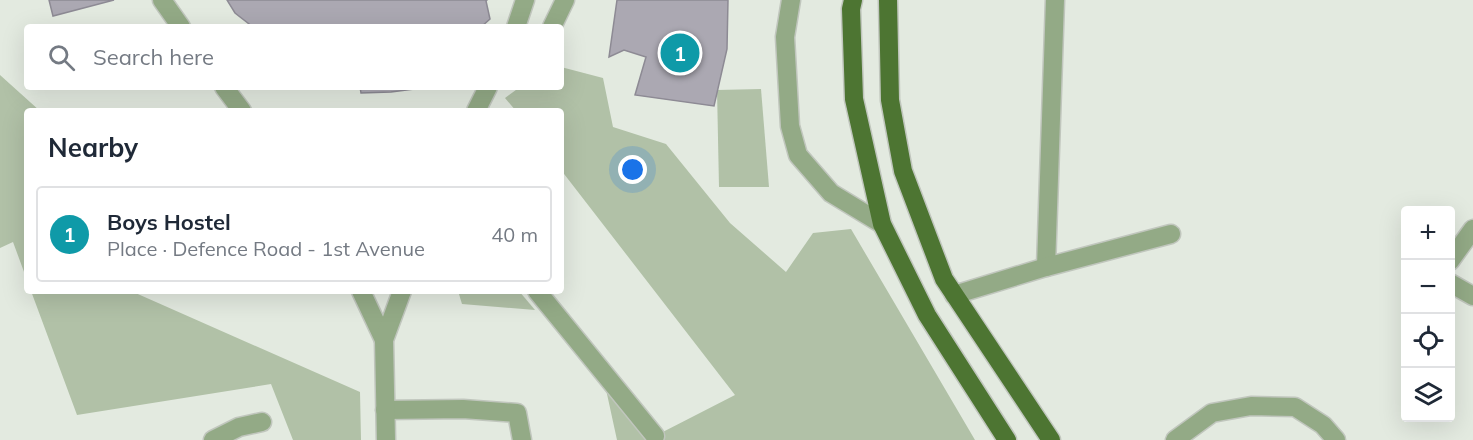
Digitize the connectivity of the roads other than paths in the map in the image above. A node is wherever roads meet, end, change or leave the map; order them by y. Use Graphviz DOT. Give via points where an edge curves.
graph roads {
  1 [pos="162,0"];
  2 [pos="525,0"];
  3 [pos="565,0"];
  4 [pos="791,0"];
  5 [pos="853,0"];
  6 [pos="888,0"];
  7 [pos="1055,0"];
  8 [pos="179,24"];
  9 [pos="517,24"];
  10 [pos="553,24"];
  11 [pos="226,90"];
  12 [pos="486,90"];
  13 [pos="240,108"];
  14 [pos="478,108"];
  15 [pos="882,224"];
  16 [pos="1473,229"];
  17 [pos="1172,234"];
  18 [pos="1451,260"];
  19 [pos="1046,267"];
  20 [pos="1455,286"];
  21 [pos="362,294"];
  22 [pos="401,294"];
  23 [pos="539,294"];
  24 [pos="954,295"];
  25 [pos="1473,296"];
  26 [pos="384,340"];
  27 [pos="385,410"];
  28 [pos="262,422"];
  29 [pos="655,436"];
  30 [pos="213,440"];
  31 [pos="386,440"];
  32 [pos="522,440"];
  33 [pos="1007,440"];
  34 [pos="1051,440"];
  35 [pos="1175,440"];
  36 [pos="1336,440"];
  1 -- 8 [label="street"];
  2 -- 9 [label="street"];
  3 -- 10 [label="street"];
  4 -- 15 [label="street" via="785,37 790,126 798,155 831,193"];
  5 -- 15 [label="main road" via="854,99"];
  6 -- 24 [label="main road" via="890,100 903,171 944,279"];
  7 -- 19 [label="street"];
  11 -- 13 [label="street"];
  12 -- 14 [label="street"];
  15 -- 33 [label="main road" via="927,315"];
  16 -- 18 [label="street"];
  17 -- 19 [label="street"];
  19 -- 24 [label="street"];
  20 -- 25 [label="street"];
  21 -- 26 [label="street"];
  22 -- 26 [label="street"];
  23 -- 29 [label="street"];
  24 -- 34 [label="main road"];
  26 -- 27 [label="street"];
  27 -- 31 [label="street"];
  27 -- 32 [label="street" via="517,413"];
  28 -- 30 [label="street" via="239,427"];
  35 -- 36 [label="street" via="1212,413 1251,406 1295,407 1323,425"];
}
